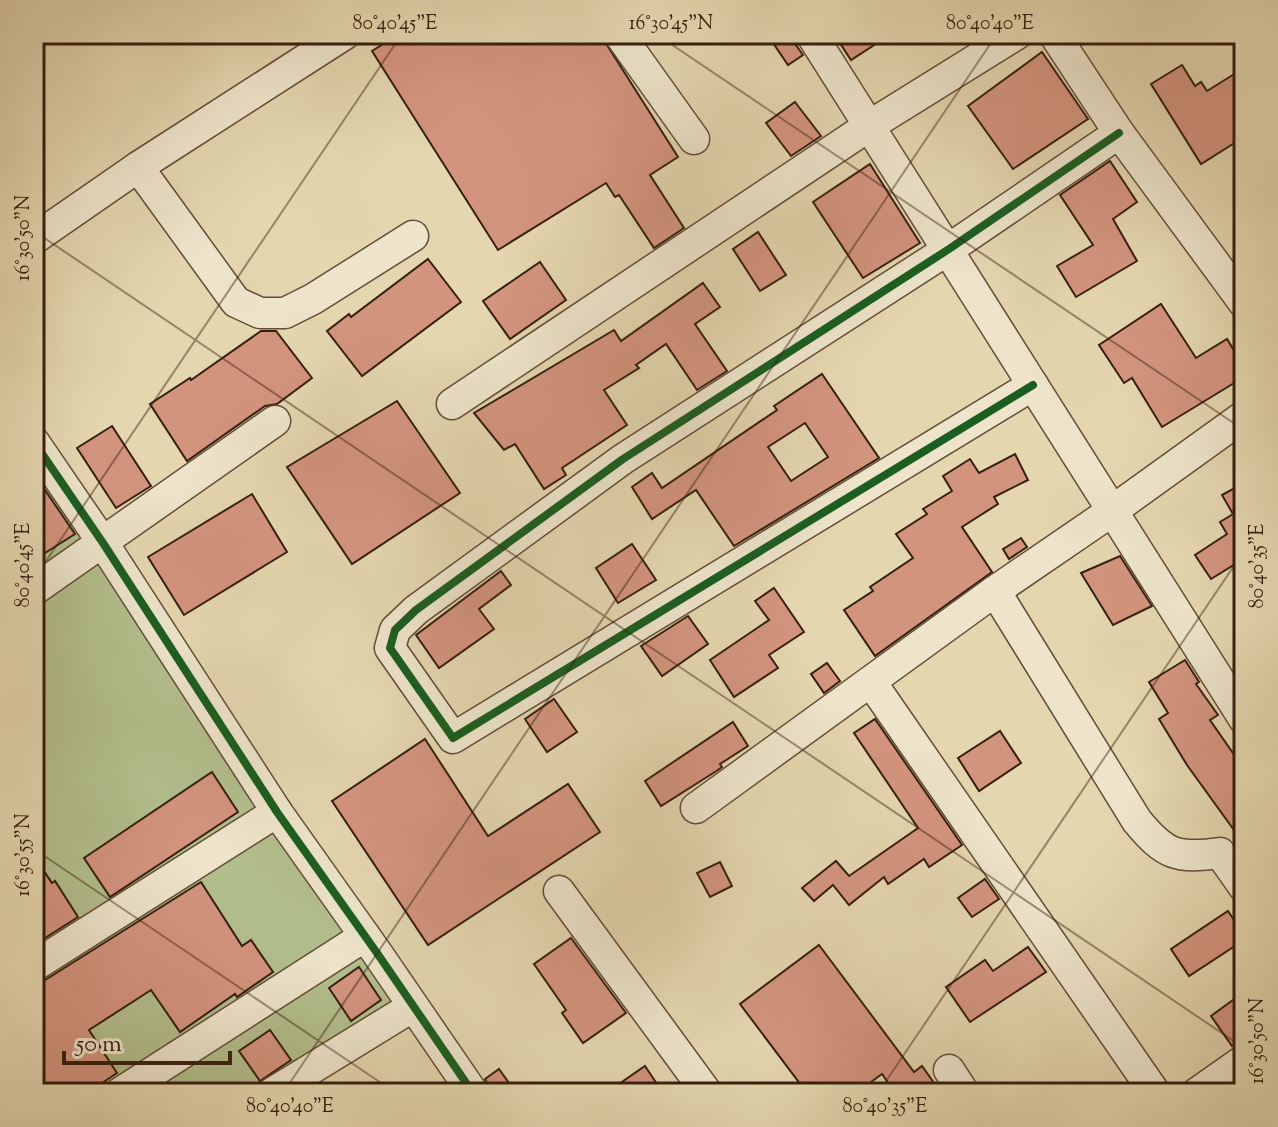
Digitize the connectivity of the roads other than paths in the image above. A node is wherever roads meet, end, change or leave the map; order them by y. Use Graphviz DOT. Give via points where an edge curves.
graph roads {
  1 [pos="345,34"];
  2 [pos="619,34"];
  3 [pos="811,34"];
  4 [pos="1017,34"];
  5 [pos="1054,34"];
  6 [pos="869,126"];
  7 [pos="1119,133"];
  8 [pos="694,139"];
  9 [pos="138,167"];
  10 [pos="413,236"];
  11 [pos="34,239"];
  12 [pos="949,249"];
  13 [pos="1244,303"];
  14 [pos="1033,385"];
  15 [pos="452,404"];
  16 [pos="1244,416"];
  17 [pos="275,421"];
  18 [pos="34,442"];
  19 [pos="1112,511"];
  20 [pos="103,543"];
  21 [pos="34,590"];
  22 [pos="995,591"];
  23 [pos="871,682"];
  24 [pos="1244,719"];
  25 [pos="696,808"];
  26 [pos="277,812"];
  27 [pos="1244,887"];
  28 [pos="559,891"];
  29 [pos="365,936"];
  30 [pos="34,966"];
  31 [pos="412,1007"];
  32 [pos="1244,1060"];
  33 [pos="120,1093"];
  34 [pos="272,1093"];
  35 [pos="473,1093"];
  36 [pos="707,1093"];
  37 [pos="1155,1093"];
  38 [pos="1197,1093"];
  1 -- 9 [label="street"];
  2 -- 8 [label="street"];
  3 -- 6 [label="street"];
  4 -- 6 [label="street"];
  5 -- 7 [label="street"];
  6 -- 12 [label="street"];
  6 -- 15 [label="street"];
  7 -- 12 [label="street"];
  7 -- 13 [label="street"];
  9 -- 10 [label="street" via="236,302 260,313 285,313 313,299"];
  9 -- 11 [label="street"];
  12 -- 14 [label="street"];
  12 -- 14 [label="street" via="623,459 416,610 395,630 390,648 453,738"];
  14 -- 19 [label="street"];
  16 -- 19 [label="street"];
  17 -- 20 [label="street"];
  18 -- 20 [label="street"];
  19 -- 22 [label="street"];
  19 -- 24 [label="street"];
  20 -- 21 [label="street"];
  20 -- 26 [label="street"];
  22 -- 23 [label="street"];
  22 -- 27 [label="street" via="1137,821 1168,850 1189,857 1220,853"];
  23 -- 25 [label="street"];
  23 -- 37 [label="street"];
  26 -- 29 [label="street"];
  26 -- 30 [label="street"];
  28 -- 36 [label="street"];
  29 -- 31 [label="street"];
  29 -- 33 [label="street"];
  31 -- 34 [label="street"];
  31 -- 35 [label="street"];
  32 -- 38 [label="street"];
}
